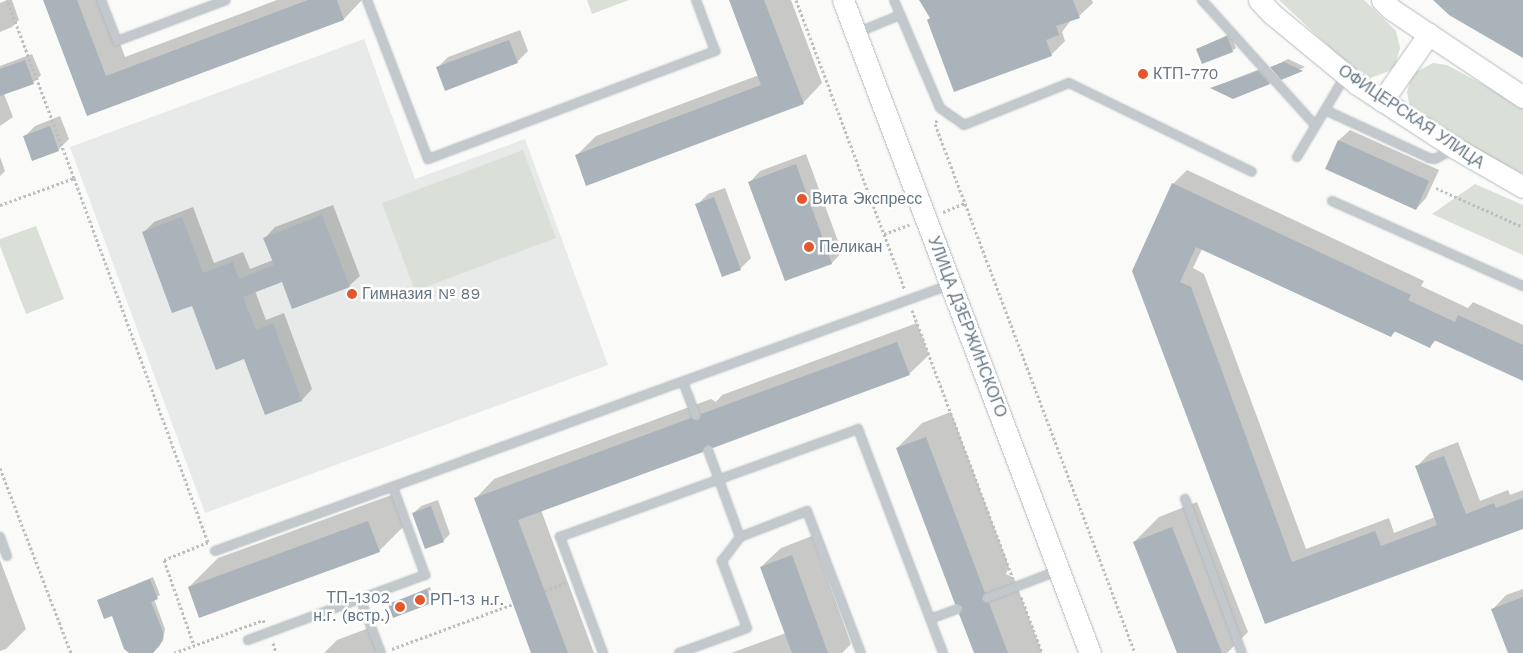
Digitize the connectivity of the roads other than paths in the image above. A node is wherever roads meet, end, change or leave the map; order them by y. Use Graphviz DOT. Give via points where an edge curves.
graph roads {
  1 [pos="102,0"];
  2 [pos="226,0"];
  3 [pos="367,0"];
  4 [pos="696,0"];
  5 [pos="843,0"];
  6 [pos="894,0"];
  7 [pos="1202,0"];
  8 [pos="1259,0"];
  9 [pos="1382,0"];
  10 [pos="900,15"];
  11 [pos="856,33"];
  12 [pos="1429,34"];
  13 [pos="1345,76"];
  14 [pos="1523,97"];
  15 [pos="1382,101"];
  16 [pos="1324,110"];
  17 [pos="1315,126"];
  18 [pos="1455,148"];
  19 [pos="1297,157"];
  20 [pos="1252,172"];
  21 [pos="1523,187"];
  22 [pos="1332,201"];
  23 [pos="951,284"];
  24 [pos="1523,286"];
  25 [pos="683,382"];
  26 [pos="696,416"];
  27 [pos="708,450"];
  28 [pos="719,479"];
  29 [pos="394,487"];
  30 [pos="1186,499"];
  31 [pos="740,537"];
  32 [pos="1,540"];
  33 [pos="215,552"];
  34 [pos="8,556"];
  35 [pos="1059,570"];
  36 [pos="360,598"];
  37 [pos="987,598"];
  38 [pos="957,609"];
  39 [pos="930,619"];
  40 [pos="248,640"];
  41 [pos="380,653"];
  42 [pos="603,653"];
  43 [pos="679,653"];
  44 [pos="861,653"];
  45 [pos="943,653"];
  46 [pos="1090,653"];
  47 [pos="1242,653"];
  1 -- 2 [label="lane" via="118,41"];
  3 -- 4 [label="lane" via="428,159 715,51"];
  5 -- 11 [label="main road, УЛИЦА ДЗЕРЖИНСКОГО"];
  6 -- 10 [label="lane"];
  7 -- 17 [label="lane"];
  8 -- 13 [label="main road, ОФИЦЕРСКАЯ УЛИЦА"];
  9 -- 12 [label="main road"];
  10 -- 11 [label="lane"];
  10 -- 20 [label="lane" via="940,108 964,125 1069,83"];
  11 -- 23 [label="main road, УЛИЦА ДЗЕРЖИНСКОГО"];
  12 -- 14 [label="main road"];
  12 -- 15 [label="main road"];
  13 -- 15 [label="main road, ОФИЦЕРСКАЯ УЛИЦА"];
  13 -- 16 [label="lane"];
  15 -- 18 [label="main road, ОФИЦЕРСКАЯ УЛИЦА"];
  16 -- 17 [label="lane"];
  16 -- 18 [label="lane" via="1429,158 1436,159"];
  17 -- 19 [label="lane"];
  18 -- 21 [label="main road, ОФИЦЕРСКАЯ УЛИЦА"];
  22 -- 24 [label="lane"];
  23 -- 25 [label="lane"];
  23 -- 35 [label="main road, УЛИЦА ДЗЕРЖИНСКОГО"];
  25 -- 26 [label="lane"];
  25 -- 29 [label="lane"];
  27 -- 28 [label="lane"];
  28 -- 31 [label="lane"];
  28 -- 39 [label="lane" via="858,429"];
  28 -- 42 [label="lane" via="560,537"];
  29 -- 33 [label="lane"];
  29 -- 36 [label="lane" via="425,575"];
  30 -- 47 [label="lane"];
  31 -- 43 [label="lane" via="722,561 747,628"];
  31 -- 44 [label="lane" via="807,511"];
  32 -- 34 [label="lane"];
  35 -- 37 [label="lane"];
  35 -- 46 [label="main road, УЛИЦА ДЗЕРЖИНСКОГО"];
  36 -- 40 [label="lane"];
  36 -- 41 [label="lane"];
  38 -- 39 [label="lane"];
  39 -- 45 [label="lane"];
}
